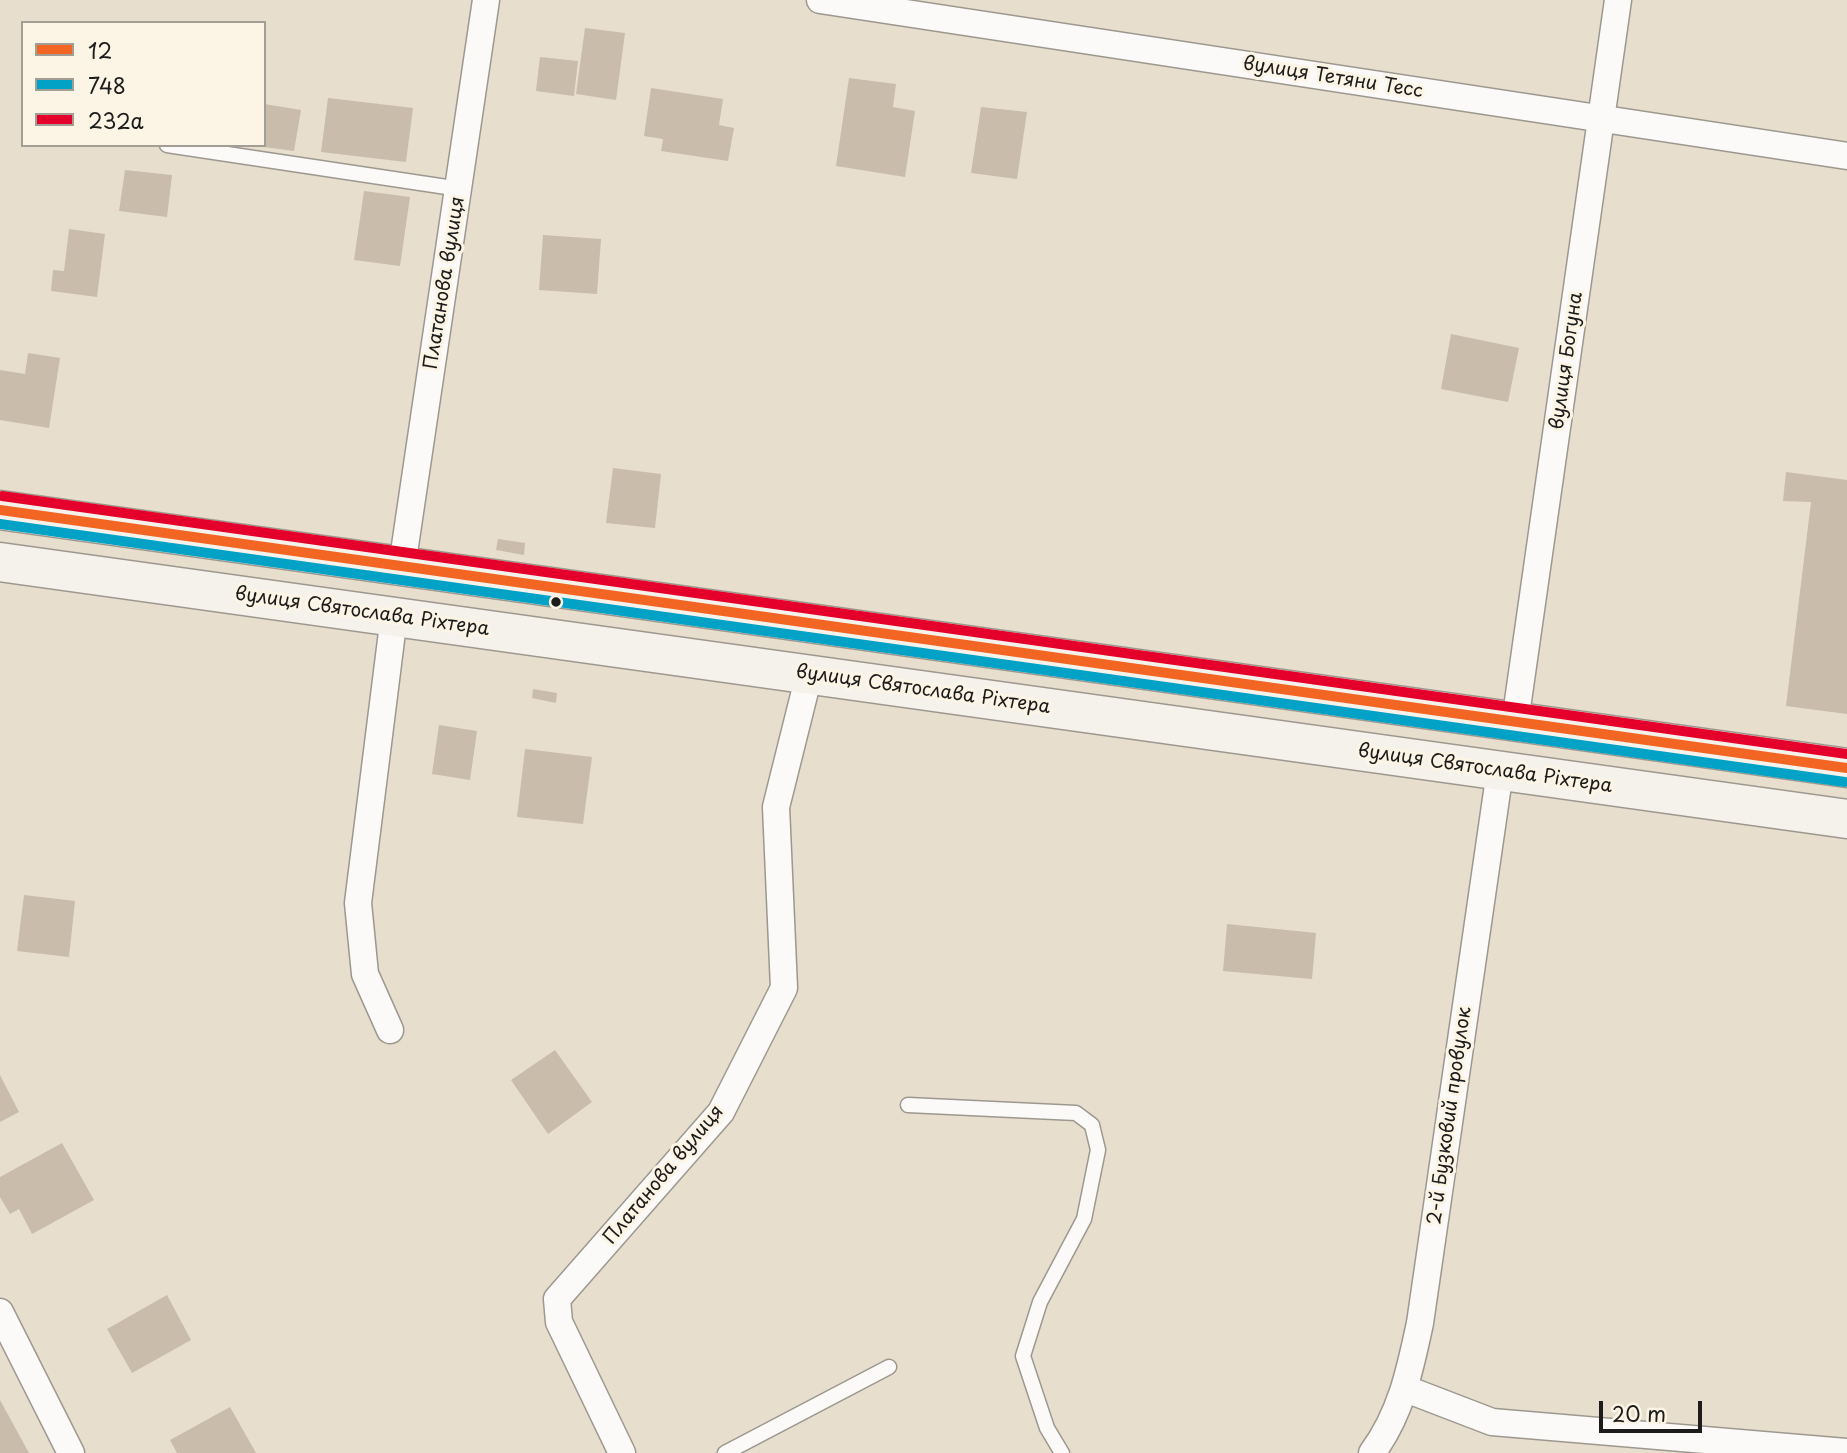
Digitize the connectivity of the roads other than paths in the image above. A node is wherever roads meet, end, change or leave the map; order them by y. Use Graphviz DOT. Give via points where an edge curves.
graph roads {
  1 [pos="486,0"];
  2 [pos="820,0"];
  3 [pos="1618,0"];
  4 [pos="1601,119"];
  5 [pos="180,147"];
  6 [pos="1847,156"];
  7 [pos="460,189"];
  8 [pos="0,510"];
  9 [pos="0,562"];
  10 [pos="402,566"];
  11 [pos="394,616"];
  12 [pos="809,675"];
  13 [pos="1516,722"];
  14 [pos="1847,768"];
  15 [pos="1500,771"];
  16 [pos="1847,819"];
  17 [pos="390,1030"];
  18 [pos="908,1105"];
  19 [pos="0,1312"];
  20 [pos="889,1367"];
  21 [pos="1406,1389"];
  22 [pos="1847,1452"];
  23 [pos="71,1453"];
  24 [pos="622,1453"];
  25 [pos="724,1453"];
  26 [pos="1062,1453"];
  27 [pos="1372,1453"];
  1 -- 7 [label="street, Платанова вулиця"];
  2 -- 4 [label="street, вулиця Тетяни Тесс"];
  3 -- 4 [label="street, вулиця Богуна"];
  4 -- 6 [label="street, вулиця Тетяни Тесс"];
  4 -- 13 [label="street, вулиця Богуна"];
  5 -- 7 [label="lane"];
  7 -- 10 [label="street, Платанова вулиця"];
  8 -- 10 [label="main road"];
  9 -- 11 [label="main road, вулиця Святослава Ріхтера"];
  10 -- 13 [label="main road"];
  11 -- 12 [label="main road, вулиця Святослава Ріхтера"];
  11 -- 17 [label="street" via="358,903 365,974"];
  12 -- 15 [label="main road, вулиця Святослава Ріхтера"];
  12 -- 24 [label="street, Платанова вулиця" via="776,807 784,988 721,1112 557,1299 559,1322"];
  13 -- 14 [label="main road"];
  15 -- 16 [label="main road, вулиця Святослава Ріхтера"];
  15 -- 21 [label="street, 2-й Бузковий провулок" via="1420,1323"];
  18 -- 26 [label="lane" via="1076,1113 1092,1125 1098,1150 1084,1219 1040,1302 1023,1356 1046,1428"];
  19 -- 23 [label="street"];
  20 -- 25 [label="lane"];
  21 -- 22 [label="street" via="1492,1422"];
  21 -- 27 [label="street, 2-й Бузковий провулок"];
}
